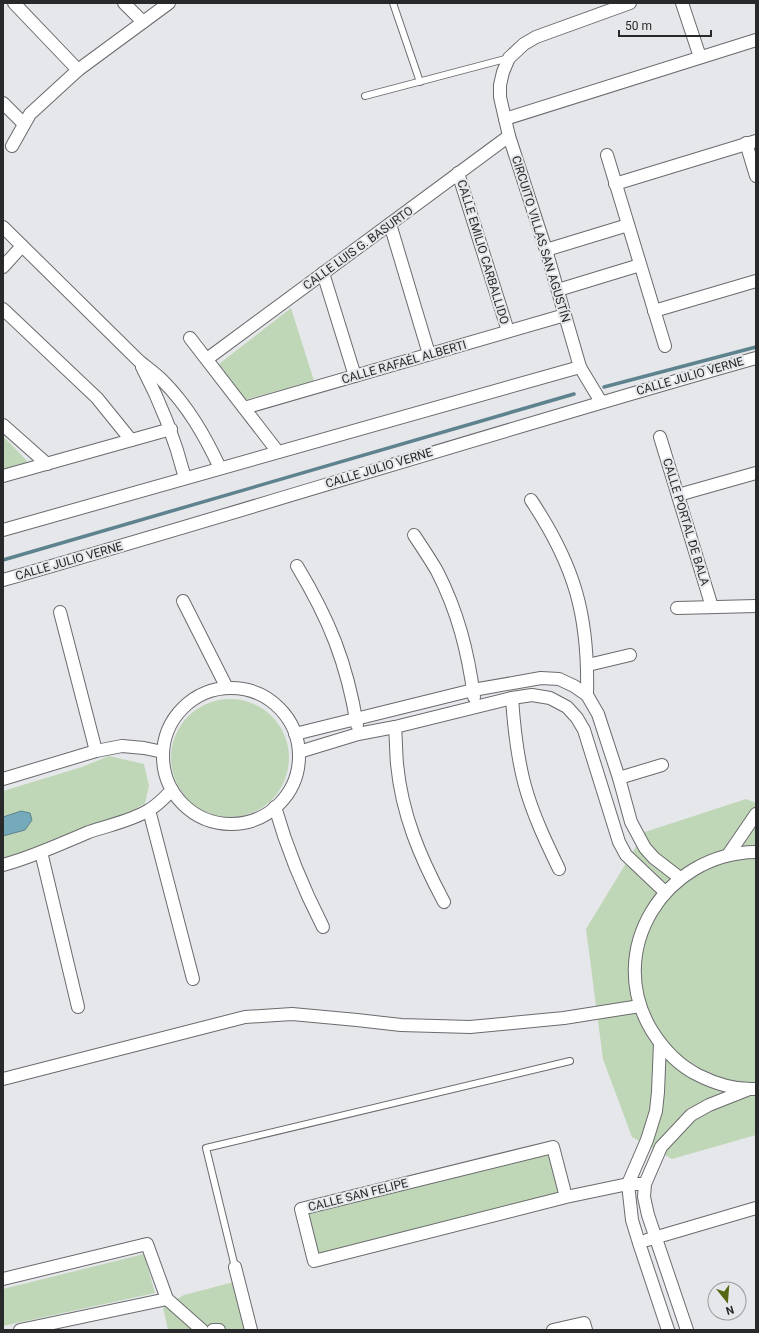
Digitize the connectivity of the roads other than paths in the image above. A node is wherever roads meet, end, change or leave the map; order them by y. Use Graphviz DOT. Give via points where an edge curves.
graph roads {
  1 [pos="14,3"];
  2 [pos="124,3"];
  3 [pos="169,3"];
  4 [pos="393,3"];
  5 [pos="630,3"];
  6 [pos="682,3"];
  7 [pos="143,22"];
  8 [pos="756,40"];
  9 [pos="700,57"];
  10 [pos="509,58"];
  11 [pos="78,70"];
  12 [pos="420,82"];
  13 [pos="365,96"];
  14 [pos="3,104"];
  15 [pos="505,118"];
  16 [pos="24,124"];
  17 [pos="509,136"];
  18 [pos="751,142"];
  19 [pos="12,146"];
  20 [pos="607,155"];
  21 [pos="458,173"];
  22 [pos="756,176"];
  23 [pos="616,184"];
  24 [pos="390,224"];
  25 [pos="628,225"];
  26 [pos="3,227"];
  27 [pos="22,246"];
  28 [pos="546,250"];
  29 [pos="640,265"];
  30 [pos="3,267"];
  31 [pos="323,273"];
  32 [pos="756,281"];
  33 [pos="558,290"];
  34 [pos="3,309"];
  35 [pos="654,311"];
  36 [pos="565,315"];
  37 [pos="508,332"];
  38 [pos="190,338"];
  39 [pos="665,346"];
  40 [pos="429,354"];
  41 [pos="756,358"];
  42 [pos="138,360"];
  43 [pos="206,360"];
  44 [pos="580,367"];
  45 [pos="355,376"];
  46 [pos="601,402"];
  47 [pos="244,408"];
  48 [pos="3,425"];
  49 [pos="171,429"];
  50 [pos="660,437"];
  51 [pos="131,440"];
  52 [pos="278,452"];
  53 [pos="47,464"];
  54 [pos="220,468"];
  55 [pos="756,474"];
  56 [pos="3,476"];
  57 [pos="185,478"];
  58 [pos="678,495"];
  59 [pos="531,500"];
  60 [pos="3,530"];
  61 [pos="414,535"];
  62 [pos="297,566"];
  63 [pos="3,580"];
  64 [pos="183,601"];
  65 [pos="712,606"];
  66 [pos="756,606"];
  67 [pos="677,608"];
  68 [pos="60,612"];
  69 [pos="630,655"];
  70 [pos="588,665"];
  71 [pos="227,688"];
  72 [pos="473,690"];
  73 [pos="587,695"];
  74 [pos="512,698"];
  75 [pos="475,707"];
  76 [pos="356,718"];
  77 [pos="395,727"];
  78 [pos="295,734"];
  79 [pos="358,734"];
  80 [pos="96,751"];
  81 [pos="163,752"];
  82 [pos="299,752"];
  83 [pos="662,764"];
  84 [pos="619,778"];
  85 [pos="3,779"];
  86 [pos="172,790"];
  87 [pos="275,807"];
  88 [pos="149,810"];
  89 [pos="756,814"];
  90 [pos="41,852"];
  91 [pos="756,852"];
  92 [pos="728,855"];
  93 [pos="3,865"];
  94 [pos="559,869"];
  95 [pos="680,878"];
  96 [pos="665,892"];
  97 [pos="444,902"];
  98 [pos="323,927"];
  99 [pos="193,979"];
  100 [pos="640,1006"];
  101 [pos="78,1007"];
  102 [pos="660,1043"];
  103 [pos="570,1060"];
  104 [pos="3,1079"];
  105 [pos="752,1089"];
  106 [pos="647,1140"];
  107 [pos="661,1147"];
  108 [pos="628,1184"];
  109 [pos="645,1184"];
  110 [pos="566,1197"];
  111 [pos="756,1208"];
  112 [pos="655,1238"];
  113 [pos="639,1243"];
  114 [pos="235,1267"];
  115 [pos="3,1279"];
  116 [pos="167,1299"];
  117 [pos="20,1330"];
  118 [pos="202,1330"];
  119 [pos="213,1330"];
  120 [pos="220,1330"];
  121 [pos="251,1330"];
  122 [pos="553,1330"];
  123 [pos="586,1330"];
  124 [pos="668,1330"];
  125 [pos="687,1330"];
  1 -- 11 [label="street"];
  2 -- 7 [label="street"];
  3 -- 7 [label="street"];
  4 -- 12 [label="lane"];
  5 -- 10 [label="street" via="536,37"];
  6 -- 9 [label="street"];
  7 -- 11 [label="street"];
  8 -- 9 [label="street"];
  9 -- 15 [label="street"];
  10 -- 12 [label="lane"];
  10 -- 15 [label="street, CIRCUITO VILLAS SAN AGUSTÍN" via="500,85"];
  11 -- 16 [label="street" via="30,114"];
  12 -- 13 [label="lane"];
  14 -- 16 [label="street"];
  15 -- 17 [label="street, CIRCUITO VILLAS SAN AGUSTÍN"];
  16 -- 19 [label="street"];
  17 -- 21 [label="street, CALLE LUIS G. BASURTO"];
  17 -- 28 [label="street, CIRCUITO VILLAS SAN AGUSTÍN"];
  18 -- 22 [label="street"];
  18 -- 23 [label="street"];
  20 -- 23 [label="street"];
  21 -- 24 [label="street, CALLE LUIS G. BASURTO"];
  21 -- 37 [label="street, CALLE EMILIO CARBALLIDO"];
  23 -- 25 [label="street"];
  24 -- 31 [label="street, CALLE LUIS G. BASURTO"];
  24 -- 40 [label="street"];
  25 -- 28 [label="street"];
  25 -- 29 [label="street"];
  26 -- 27 [label="street"];
  27 -- 30 [label="street"];
  27 -- 42 [label="street"];
  28 -- 33 [label="street, CIRCUITO VILLAS SAN AGUSTÍN"];
  29 -- 33 [label="street"];
  29 -- 35 [label="street"];
  31 -- 43 [label="street, CALLE LUIS G. BASURTO"];
  31 -- 45 [label="street"];
  32 -- 35 [label="street"];
  33 -- 36 [label="street, CIRCUITO VILLAS SAN AGUSTÍN"];
  34 -- 51 [label="street" via="97,398"];
  35 -- 39 [label="street"];
  36 -- 37 [label="street, CALLE RAFAÉL ALBERTI"];
  36 -- 44 [label="street, CIRCUITO VILLAS SAN AGUSTÍN"];
  37 -- 40 [label="street, CALLE RAFAÉL ALBERTI"];
  38 -- 43 [label="street"];
  40 -- 45 [label="street, CALLE RAFAÉL ALBERTI"];
  41 -- 46 [label="street, CALLE JULIO VERNE"];
  42 -- 49 [label="street"];
  42 -- 54 [label="street" via="180,399 202,432"];
  43 -- 47 [label="street"];
  44 -- 46 [label="street, CIRCUITO VILLAS SAN AGUSTÍN"];
  44 -- 52 [label="street"];
  45 -- 47 [label="street, CALLE RAFAÉL ALBERTI"];
  46 -- 63 [label="street, CALLE JULIO VERNE"];
  47 -- 52 [label="street"];
  48 -- 53 [label="street"];
  49 -- 51 [label="street"];
  49 -- 57 [label="street"];
  50 -- 58 [label="street, CALLE PORTAL DE BALA"];
  51 -- 53 [label="street"];
  52 -- 54 [label="street"];
  53 -- 56 [label="street"];
  54 -- 57 [label="street"];
  55 -- 58 [label="street"];
  57 -- 60 [label="street"];
  58 -- 65 [label="street, CALLE PORTAL DE BALA"];
  59 -- 70 [label="street" via="562,551 572,578 581,607"];
  61 -- 72 [label="street" via="437,571 454,610 466,650"];
  62 -- 76 [label="street" via="314,595 341,655"];
  64 -- 71 [label="street"];
  65 -- 66 [label="street"];
  65 -- 67 [label="street"];
  68 -- 80 [label="street"];
  69 -- 70 [label="street"];
  70 -- 73 [label="street"];
  71 -- 78 [label="street" via="244,689 261,695 276,705 287,718"];
  71 -- 81 [label="street" via="200,695 182,708 172,721"];
  72 -- 73 [label="street" via="541,678 558,679"];
  72 -- 75 [label="street"];
  72 -- 76 [label="street"];
  73 -- 84 [label="street" via="598,714"];
  74 -- 75 [label="street"];
  74 -- 94 [label="street" via="516,742 525,786 539,829"];
  74 -- 96 [label="street" via="532,695 550,698 566,707 577,718 584,730 619,842 626,855"];
  75 -- 77 [label="street"];
  76 -- 78 [label="street"];
  76 -- 79 [label="street"];
  77 -- 79 [label="street"];
  77 -- 97 [label="street" via="398,771 412,836 426,870"];
  78 -- 82 [label="street"];
  79 -- 82 [label="street"];
  80 -- 81 [label="street" via="122,746"];
  80 -- 85 [label="street"];
  81 -- 86 [label="street" via="164,772"];
  82 -- 87 [label="street" via="298,768 293,782 286,796"];
  83 -- 84 [label="street"];
  84 -- 95 [label="street" via="631,822 645,848"];
  86 -- 87 [label="street" via="184,805 201,816 220,822 239,823 258,817"];
  86 -- 88 [label="street"];
  87 -- 98 [label="street" via="295,868"];
  88 -- 90 [label="street"];
  88 -- 99 [label="street"];
  89 -- 92 [label="street"];
  90 -- 93 [label="street"];
  90 -- 101 [label="street"];
  91 -- 92 [label="street"];
  92 -- 95 [label="street" via="703,864"];
  95 -- 96 [label="street"];
  96 -- 100 [label="street" via="647,919 638,943 635,962"];
  100 -- 102 [label="street"];
  100 -- 104 [label="street" via="564,1018 470,1027 401,1025 292,1014 245,1017"];
  102 -- 105 [label="street" via="673,1058 690,1071 727,1086"];
  102 -- 106 [label="street" via="656,1111"];
  103 -- 114 [label="lane" via="206,1148"];
  105 -- 107 [label="street" via="709,1105 692,1115"];
  106 -- 107 [label="street"];
  106 -- 108 [label="street"];
  107 -- 109 [label="street"];
  108 -- 109 [label="street, CALLE SAN FELIPE"];
  108 -- 110 [label="street, CALLE SAN FELIPE"];
  108 -- 113 [label="street" via="632,1220"];
  109 -- 112 [label="street" via="644,1197"];
  110 -- 110 [label="street, CALLE SAN FELIPE" via="314,1261 301,1209 553,1147"];
  111 -- 112 [label="street"];
  112 -- 113 [label="street"];
  112 -- 125 [label="street"];
  113 -- 124 [label="street"];
  114 -- 121 [label="street"];
  115 -- 116 [label="street" via="147,1244"];
  116 -- 117 [label="street"];
  116 -- 118 [label="street"];
  119 -- 120 [label="street"];
  122 -- 123 [label="street" via="584,1323"];
}
